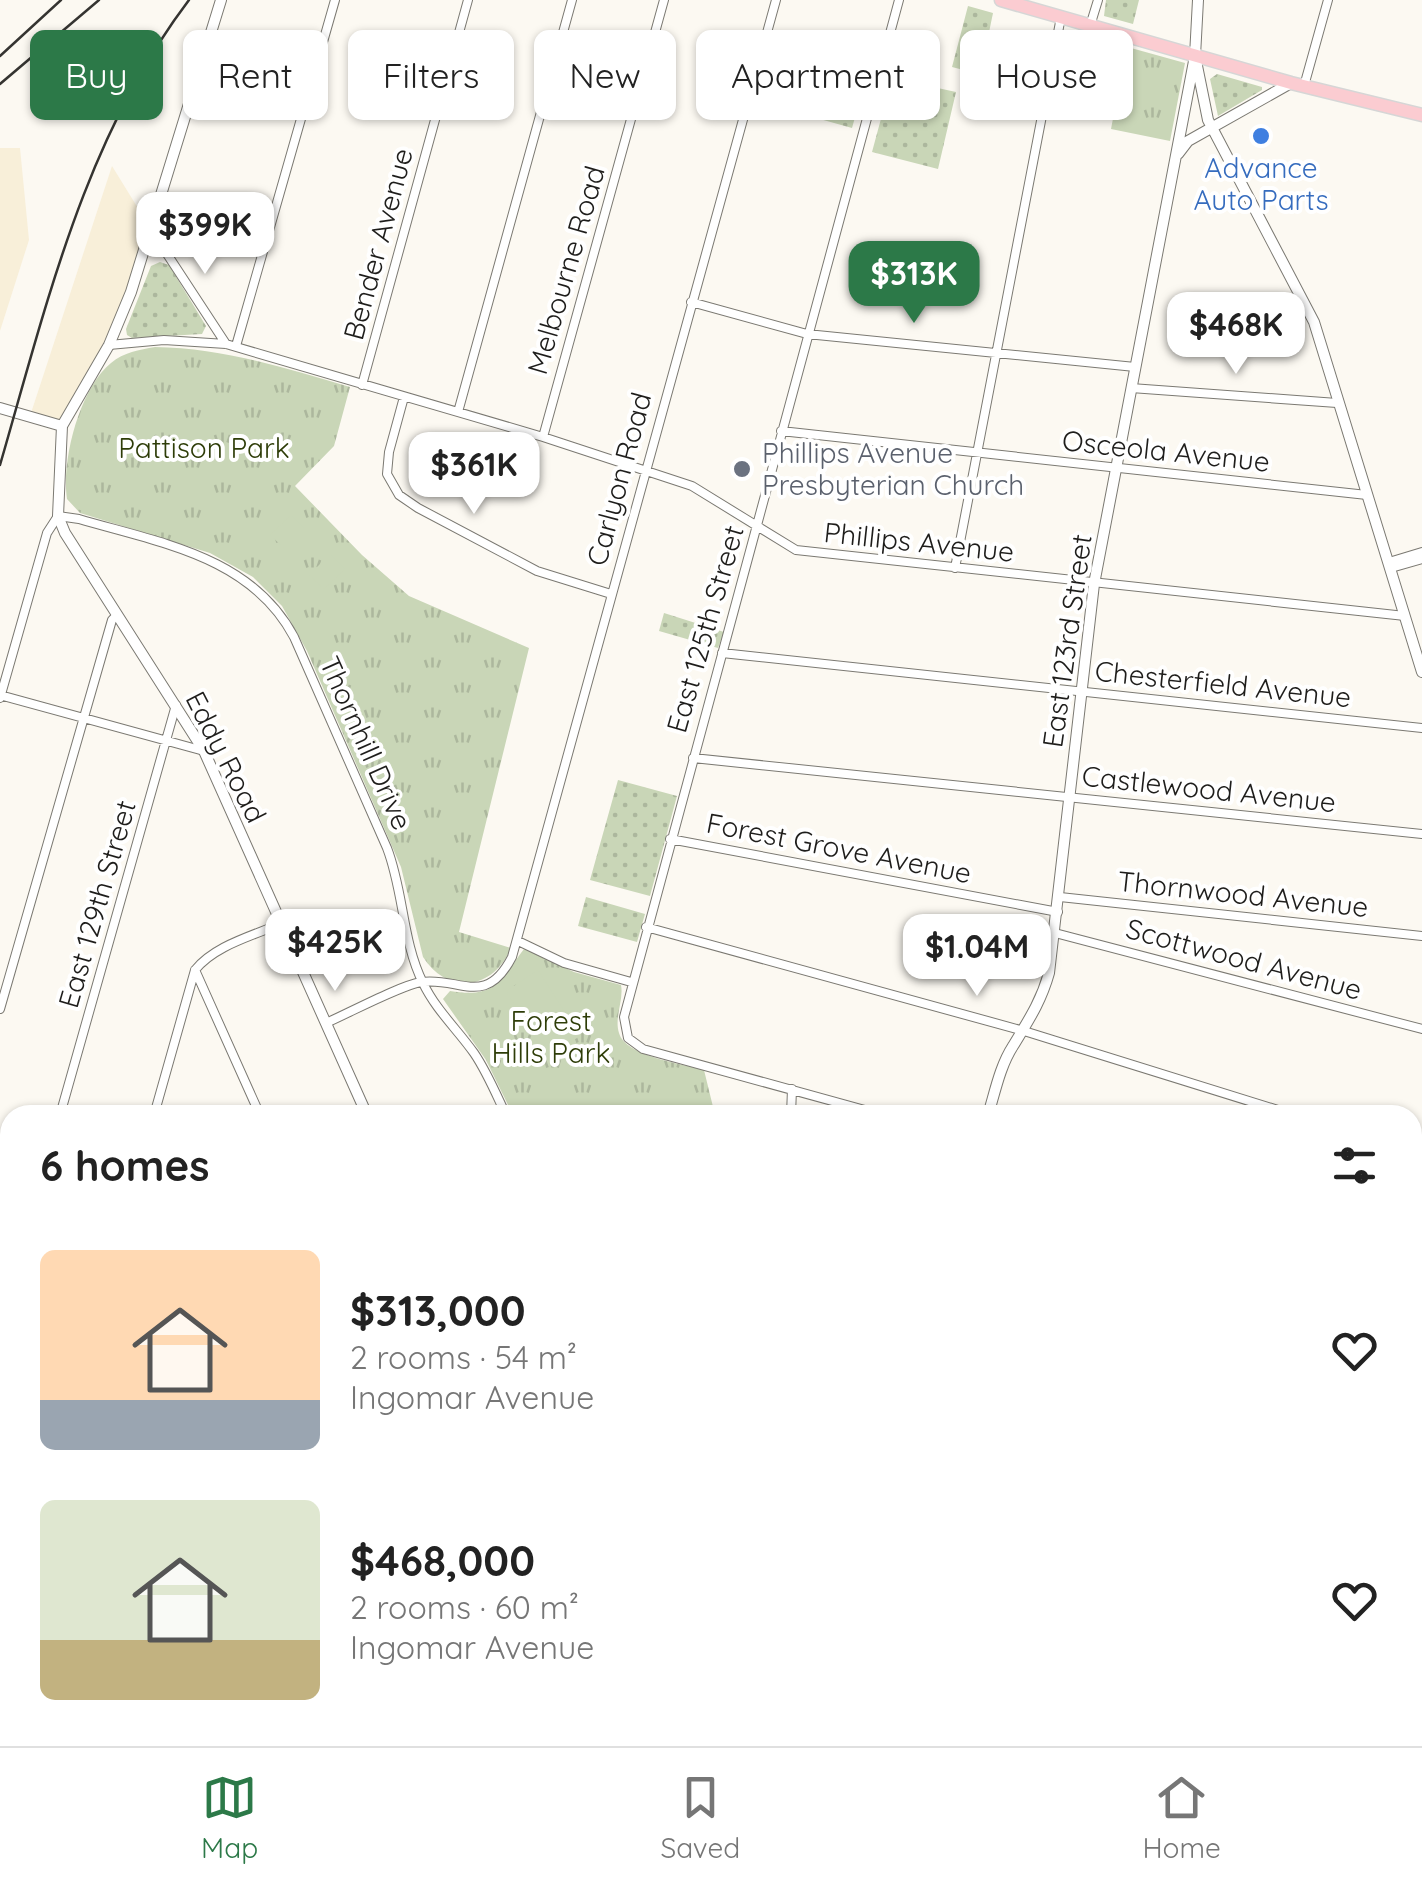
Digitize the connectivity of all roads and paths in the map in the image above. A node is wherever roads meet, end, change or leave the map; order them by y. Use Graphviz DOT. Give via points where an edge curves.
graph roads {
  1 [pos="221,0"];
  2 [pos="335,0"];
  3 [pos="468,0"];
  4 [pos="572,0"];
  5 [pos="664,0"];
  6 [pos="776,0"];
  7 [pos="899,0"];
  8 [pos="1001,0"];
  9 [pos="1098,0"];
  10 [pos="1198,0"];
  11 [pos="1328,0"];
  12 [pos="1061,17"];
  13 [pos="1090,26"];
  14 [pos="1195,56"];
  15 [pos="1297,84"];
  16 [pos="1422,115"];
  17 [pos="1211,130"];
  18 [pos="1174,164"];
  19 [pos="152,231"];
  20 [pos="691,302"];
  21 [pos="807,334"];
  22 [pos="109,345"];
  23 [pos="231,346"];
  24 [pos="994,354"];
  25 [pos="1135,367"];
  26 [pos="362,385"];
  27 [pos="1132,388"];
  28 [pos="404,397"];
  29 [pos="1337,403"];
  30 [pos="0,408"];
  31 [pos="458,412"];
  32 [pos="62,426"];
  33 [pos="781,431"];
  34 [pos="542,436"];
  35 [pos="974,452"];
  36 [pos="646,469"];
  37 [pos="1116,469"];
  38 [pos="1366,495"];
  39 [pos="58,516"];
  40 [pos="758,525"];
  41 [pos="1422,555"];
  42 [pos="1390,564"];
  43 [pos="954,568"];
  44 [pos="1094,584"];
  45 [pos="611,594"];
  46 [pos="117,615"];
  47 [pos="1405,616"];
  48 [pos="722,653"];
  49 [pos="1422,672"];
  50 [pos="1080,692"];
  51 [pos="0,696"];
  52 [pos="176,705"];
  53 [pos="84,717"];
  54 [pos="1422,728"];
  55 [pos="167,740"];
  56 [pos="204,751"];
  57 [pos="693,758"];
  58 [pos="1070,798"];
  59 [pos="1422,834"];
  60 [pos="670,838"];
  61 [pos="1060,897"];
  62 [pos="1058,912"];
  63 [pos="282,923"];
  64 [pos="646,927"];
  65 [pos="1055,933"];
  66 [pos="1422,936"];
  67 [pos="518,941"];
  68 [pos="196,970"];
  69 [pos="422,982"];
  70 [pos="632,982"];
  71 [pos="0,1009"];
  72 [pos="326,1023"];
  73 [pos="1422,1028"];
  74 [pos="1024,1031"];
  75 [pos="792,1090"];
  76 [pos="63,1105"];
  77 [pos="157,1105"];
  78 [pos="256,1105"];
  79 [pos="362,1105"];
  80 [pos="501,1105"];
  81 [pos="792,1105"];
  82 [pos="847,1105"];
  83 [pos="991,1105"];
  84 [pos="1262,1105"];
  1 -- 19 [label="street"];
  2 -- 23 [label="street"];
  3 -- 26 [label="street, Bender Avenue"];
  4 -- 31 [label="street"];
  5 -- 34 [label="street, Melbourne Road"];
  6 -- 20 [label="street, Carlyon Road"];
  7 -- 21 [label="street, East 125th Street"];
  8 -- 12 [label="main road"];
  9 -- 13 [label="street"];
  10 -- 14 [label="street"];
  11 -- 15 [label="street"];
  12 -- 13 [label="main road"];
  12 -- 24 [label="street"];
  13 -- 14 [label="main road"];
  14 -- 15 [label="main road"];
  14 -- 17 [label="street"];
  14 -- 18 [label="street, East 123rd Street"];
  15 -- 16 [label="main road"];
  15 -- 17 [label="street"];
  17 -- 18 [label="street" via="1183,145"];
  17 -- 29 [label="street" via="1314,322"];
  18 -- 25 [label="street, East 123rd Street"];
  19 -- 22 [label="street"];
  19 -- 23 [label="street"];
  20 -- 21 [label="street"];
  20 -- 36 [label="street, Carlyon Road"];
  21 -- 24 [label="street"];
  21 -- 33 [label="street, East 125th Street"];
  22 -- 23 [label="street, Phillips Avenue" via="164,340"];
  22 -- 32 [label="street"];
  23 -- 26 [label="street, Phillips Avenue"];
  24 -- 25 [label="street"];
  24 -- 35 [label="street"];
  25 -- 27 [label="street, East 123rd Street"];
  26 -- 28 [label="street, Phillips Avenue"];
  27 -- 29 [label="street"];
  27 -- 37 [label="street, East 123rd Street"];
  28 -- 31 [label="street, Phillips Avenue"];
  28 -- 45 [label="street" via="387,474 399,495 537,571"];
  29 -- 38 [label="street"];
  30 -- 32 [label="street"];
  31 -- 34 [label="street, Phillips Avenue"];
  32 -- 39 [label="street"];
  33 -- 35 [label="street, Osceola Avenue"];
  33 -- 40 [label="street, East 125th Street"];
  34 -- 36 [label="street, Phillips Avenue"];
  35 -- 37 [label="street, Osceola Avenue"];
  35 -- 43 [label="street"];
  36 -- 40 [label="street, Phillips Avenue" via="692,486"];
  36 -- 45 [label="street, Carlyon Road"];
  37 -- 38 [label="street, Osceola Avenue"];
  37 -- 44 [label="street, East 123rd Street"];
  38 -- 42 [label="street"];
  39 -- 46 [label="street, Eddy Road"];
  39 -- 51 [label="street"];
  39 -- 69 [label="street, Thornhill Drive" via="215,561 278,610 388,848"];
  40 -- 43 [label="street, Phillips Avenue" via="796,550"];
  40 -- 48 [label="street, East 125th Street"];
  41 -- 42 [label="street"];
  42 -- 47 [label="street"];
  43 -- 44 [label="street, Phillips Avenue"];
  44 -- 47 [label="street, Phillips Avenue"];
  44 -- 50 [label="street, East 123rd Street"];
  45 -- 67 [label="street, Carlyon Road"];
  46 -- 52 [label="street, Eddy Road"];
  46 -- 53 [label="street"];
  47 -- 49 [label="street"];
  48 -- 50 [label="street, Chesterfield Avenue"];
  48 -- 57 [label="street, East 125th Street"];
  50 -- 54 [label="street, Chesterfield Avenue"];
  50 -- 58 [label="street, East 123rd Street"];
  51 -- 53 [label="street"];
  52 -- 55 [label="street, East 129th Street"];
  52 -- 56 [label="street, Eddy Road"];
  53 -- 55 [label="street"];
  53 -- 71 [label="street"];
  55 -- 56 [label="street"];
  55 -- 76 [label="street, East 129th Street"];
  56 -- 63 [label="street, Eddy Road"];
  57 -- 58 [label="street, Castlewood Avenue"];
  57 -- 60 [label="street, East 125th Street"];
  58 -- 59 [label="street, Castlewood Avenue"];
  58 -- 61 [label="street, East 123rd Street"];
  60 -- 62 [label="street, Forest Grove Avenue"];
  60 -- 64 [label="street, East 125th Street"];
  61 -- 62 [label="street, East 123rd Street"];
  61 -- 66 [label="street, Thornwood Avenue"];
  62 -- 65 [label="street, East 123rd Street"];
  63 -- 68 [label="street" via="204,958"];
  63 -- 72 [label="street, Eddy Road"];
  64 -- 70 [label="street, East 125th Street"];
  64 -- 74 [label="street"];
  65 -- 73 [label="street, Scottwood Avenue"];
  65 -- 74 [label="street, East 123rd Street" via="1043,995"];
  67 -- 69 [label="street, Carlyon Road" via="494,980 475,987"];
  67 -- 70 [label="street" via="564,963"];
  68 -- 77 [label="street"];
  68 -- 78 [label="street"];
  69 -- 72 [label="street"];
  69 -- 80 [label="street, Thornhill Drive" via="476,1055"];
  70 -- 75 [label="street, East 125th Street" via="624,1017 628,1038"];
  72 -- 79 [label="street, Eddy Road"];
  74 -- 83 [label="street, East 123rd Street"];
  74 -- 84 [label="street"];
  75 -- 81 [label="street"];
  75 -- 82 [label="street"];
}
